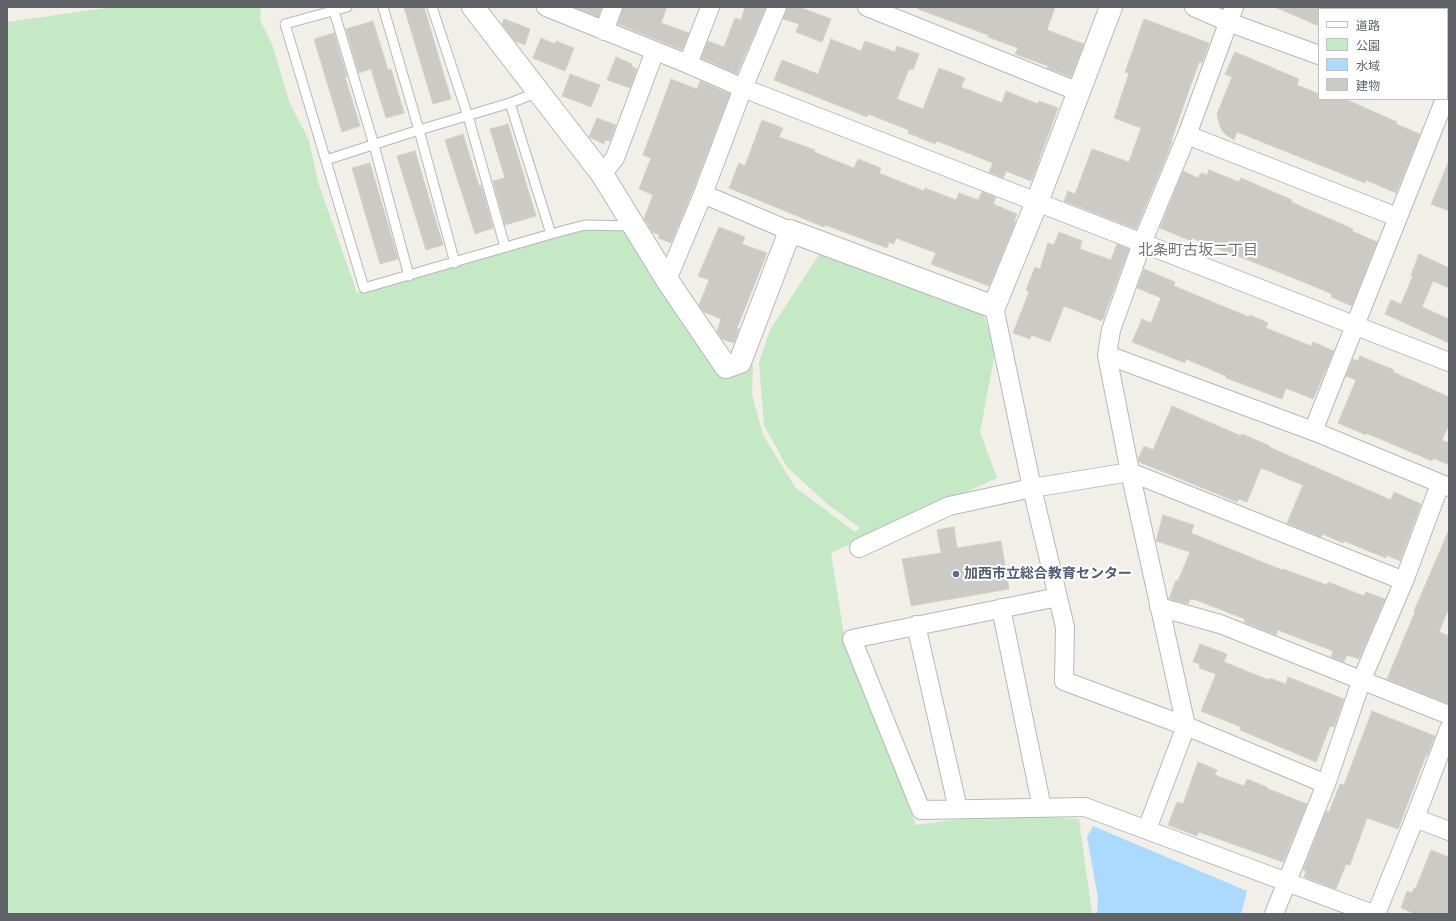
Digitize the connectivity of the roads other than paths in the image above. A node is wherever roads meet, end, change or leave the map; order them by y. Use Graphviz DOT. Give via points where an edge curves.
graph roads {
  1 [pos="347,7"];
  2 [pos="383,7"];
  3 [pos="432,7"];
  4 [pos="473,7"];
  5 [pos="546,7"];
  6 [pos="613,7"];
  7 [pos="710,7"];
  8 [pos="777,7"];
  9 [pos="867,7"];
  10 [pos="1111,7"];
  11 [pos="1194,7"];
  12 [pos="334,11"];
  13 [pos="1231,14"];
  14 [pos="604,31"];
  15 [pos="655,51"];
  16 [pos="1318,55"];
  17 [pos="688,64"];
  18 [pos="535,88"];
  19 [pos="743,88"];
  20 [pos="1079,92"];
  21 [pos="1444,100"];
  22 [pos="510,103"];
  23 [pos="468,116"];
  24 [pos="419,130"];
  25 [pos="1187,135"];
  26 [pos="374,145"];
  27 [pos="326,160"];
  28 [pos="602,174"];
  29 [pos="703,194"];
  30 [pos="1037,202"];
  31 [pos="1397,217"];
  32 [pos="634,226"];
  33 [pos="790,231"];
  34 [pos="551,234"];
  35 [pos="1142,243"];
  36 [pos="505,247"];
  37 [pos="455,263"];
  38 [pos="409,276"];
  39 [pos="667,280"];
  40 [pos="994,307"];
  41 [pos="1355,326"];
  42 [pos="1107,355"];
  43 [pos="1449,362"];
  44 [pos="1313,431"];
  45 [pos="1130,472"];
  46 [pos="1444,486"];
  47 [pos="1032,488"];
  48 [pos="859,548"];
  49 [pos="1404,580"];
  50 [pos="1058,597"];
  51 [pos="1159,607"];
  52 [pos="1001,608"];
  53 [pos="916,625"];
  54 [pos="1362,679"];
  55 [pos="1449,715"];
  56 [pos="1186,726"];
  57 [pos="1449,729"];
  58 [pos="1326,784"];
  59 [pos="1042,808"];
  60 [pos="958,809"];
  61 [pos="1415,818"];
  62 [pos="1147,829"];
  63 [pos="1449,832"];
  64 [pos="1287,881"];
  65 [pos="1274,914"];
  66 [pos="1373,914"];
  67 [pos="1376,914"];
  1 -- 12 [label="lane"];
  2 -- 24 [label="lane"];
  3 -- 23 [label="lane"];
  4 -- 18 [label="street"];
  5 -- 14 [label="street"];
  6 -- 14 [label="street"];
  7 -- 17 [label="street"];
  8 -- 19 [label="street"];
  9 -- 20 [label="street"];
  10 -- 20 [label="street"];
  11 -- 13 [label="street"];
  12 -- 26 [label="lane"];
  12 -- 27 [label="lane" via="285,24"];
  13 -- 16 [label="street"];
  13 -- 25 [label="street"];
  14 -- 15 [label="street"];
  15 -- 17 [label="street"];
  15 -- 28 [label="street" via="615,158"];
  17 -- 19 [label="street"];
  18 -- 22 [label="lane" via="528,96"];
  18 -- 28 [label="street"];
  19 -- 29 [label="street"];
  19 -- 30 [label="street"];
  20 -- 30 [label="street"];
  21 -- 31 [label="street"];
  22 -- 23 [label="lane"];
  22 -- 34 [label="lane"];
  23 -- 24 [label="lane"];
  23 -- 36 [label="lane"];
  24 -- 26 [label="lane"];
  24 -- 37 [label="lane"];
  25 -- 31 [label="street"];
  25 -- 35 [label="street"];
  26 -- 27 [label="lane"];
  26 -- 38 [label="lane"];
  27 -- 38 [label="lane" via="364,288"];
  28 -- 32 [label="street"];
  29 -- 33 [label="street"];
  29 -- 39 [label="street"];
  30 -- 35 [label="street"];
  30 -- 40 [label="street"];
  31 -- 41 [label="street"];
  32 -- 34 [label="lane" via="585,225"];
  32 -- 39 [label="street"];
  33 -- 39 [label="street" via="740,362 726,368"];
  33 -- 40 [label="street"];
  34 -- 36 [label="lane"];
  35 -- 41 [label="street"];
  35 -- 42 [label="street" via="1111,330"];
  36 -- 37 [label="lane"];
  37 -- 38 [label="lane"];
  40 -- 47 [label="street"];
  41 -- 43 [label="street"];
  41 -- 44 [label="street"];
  42 -- 44 [label="street"];
  42 -- 45 [label="street"];
  44 -- 46 [label="street"];
  45 -- 47 [label="street"];
  45 -- 49 [label="street"];
  45 -- 51 [label="street"];
  46 -- 49 [label="street"];
  47 -- 48 [label="street" via="949,506"];
  47 -- 50 [label="street"];
  49 -- 54 [label="street"];
  50 -- 52 [label="street"];
  50 -- 56 [label="street" via="1065,627 1064,681"];
  51 -- 54 [label="street" via="1220,624"];
  51 -- 56 [label="street"];
  52 -- 53 [label="street"];
  52 -- 59 [label="street"];
  53 -- 60 [label="street"];
  53 -- 60 [label="street" via="852,639 921,810"];
  54 -- 55 [label="street"];
  54 -- 58 [label="street"];
  56 -- 58 [label="street"];
  56 -- 62 [label="street"];
  57 -- 61 [label="street"];
  58 -- 64 [label="street"];
  59 -- 60 [label="street"];
  59 -- 62 [label="street" via="1085,807"];
  61 -- 63 [label="street"];
  61 -- 67 [label="street"];
  62 -- 64 [label="street"];
  64 -- 65 [label="street"];
  64 -- 66 [label="street"];
}
